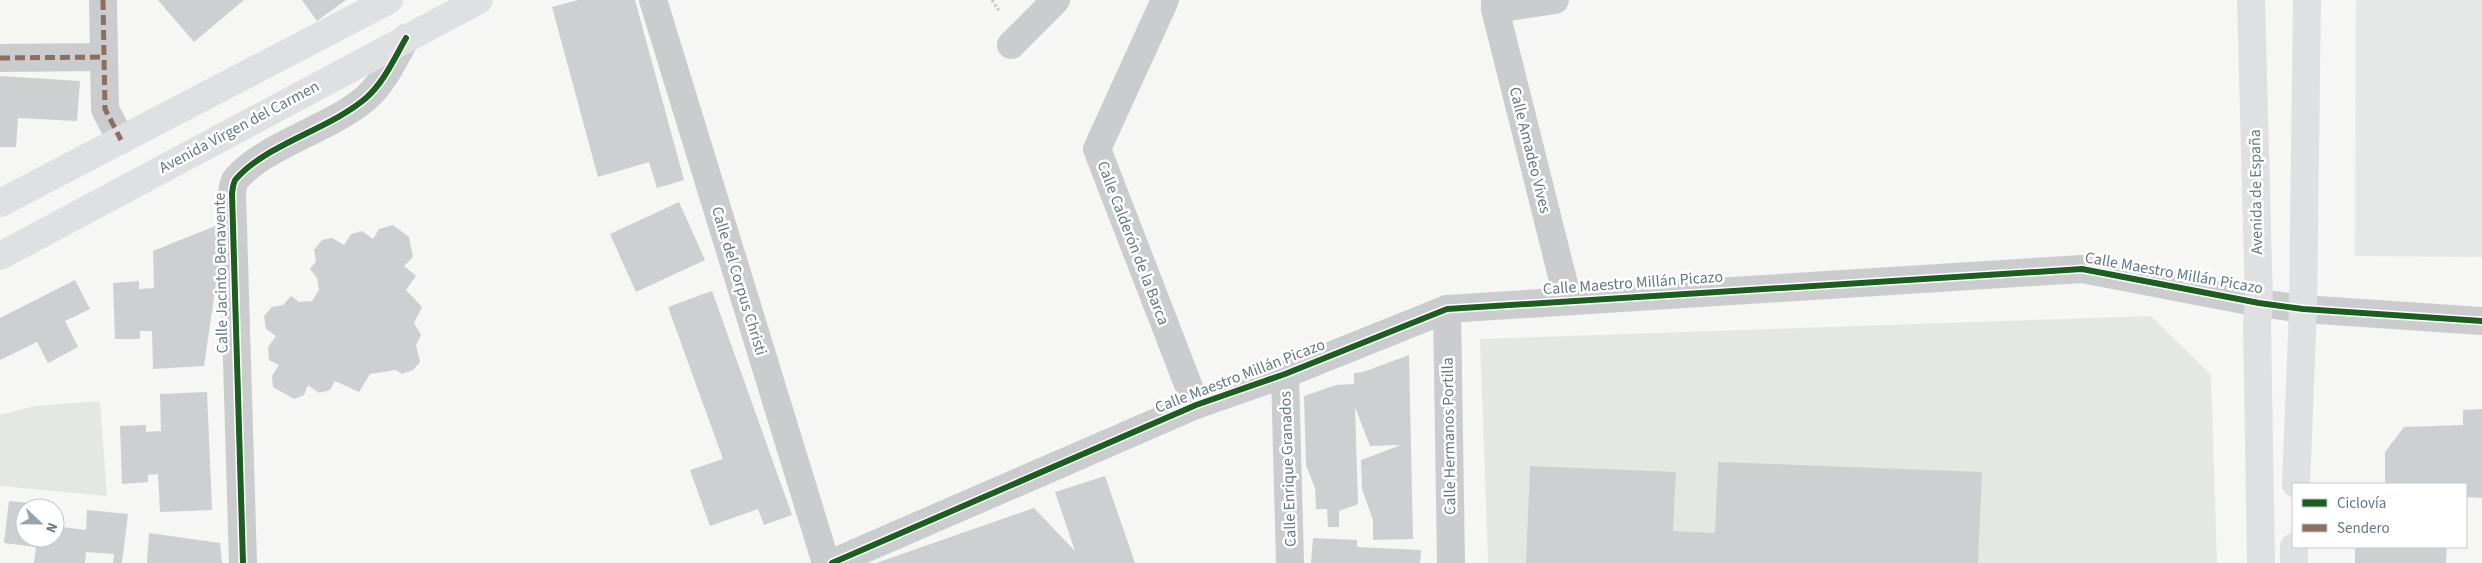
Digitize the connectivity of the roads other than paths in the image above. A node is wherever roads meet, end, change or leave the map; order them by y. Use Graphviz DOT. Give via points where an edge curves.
graph roads {
  1 [pos="103,0"];
  2 [pos="389,0"];
  3 [pos="479,0"];
  4 [pos="652,0"];
  5 [pos="1056,0"];
  6 [pos="1165,0"];
  7 [pos="1555,0"];
  8 [pos="2251,0"];
  9 [pos="2307,0"];
  10 [pos="1495,5"];
  11 [pos="406,38"];
  12 [pos="1011,45"];
  13 [pos="104,57"];
  14 [pos="0,58"];
  15 [pos="121,140"];
  16 [pos="0,204"];
  17 [pos="0,256"];
  18 [pos="1568,300"];
  19 [pos="2259,303"];
  20 [pos="1447,309"];
  21 [pos="2303,309"];
  22 [pos="2482,321"];
  23 [pos="1285,374"];
  24 [pos="1196,405"];
  25 [pos="2296,483"];
  26 [pos="2294,548"];
  27 [pos="243,563"];
  28 [pos="826,563"];
  29 [pos="832,563"];
  30 [pos="1290,563"];
  31 [pos="1451,563"];
  32 [pos="2261,563"];
  33 [pos="2294,563"];
  1 -- 13 [label="street"];
  2 -- 15 [label="main road"];
  3 -- 11 [label="main road, Avenida Virgen del Carmen"];
  4 -- 28 [label="street, Calle del Corpus Christi"];
  5 -- 12 [label="street"];
  6 -- 24 [label="street, Calle Calderón de la Barca" via="1097,149"];
  7 -- 10 [label="street"];
  8 -- 19 [label="main road, Avenida de España"];
  9 -- 21 [label="main road"];
  10 -- 18 [label="street, Calle Amadeo Vives"];
  11 -- 17 [label="main road, Avenida Virgen del Carmen"];
  11 -- 27 [label="street, Calle Jacinto Benavente" via="377,87 365,99 256,162 235,180 232,193"];
  13 -- 14 [label="street"];
  13 -- 15 [label="street" via="105,109"];
  15 -- 16 [label="main road"];
  18 -- 19 [label="street, Calle Maestro Millán Picazo" via="2082,269"];
  18 -- 20 [label="street, Calle Maestro Millán Picazo"];
  19 -- 21 [label="street, Calle Maestro Millán Picazo"];
  19 -- 32 [label="main road, Avenida de España"];
  20 -- 23 [label="street, Calle Maestro Millán Picazo"];
  20 -- 31 [label="street, Calle Hermanos Portilla"];
  21 -- 22 [label="street, Calle Maestro Millán Picazo"];
  21 -- 25 [label="main road"];
  23 -- 24 [label="street, Calle Maestro Millán Picazo"];
  23 -- 30 [label="street, Calle Enrique Granados"];
  24 -- 29 [label="street, Calle Maestro Millán Picazo"];
  26 -- 33 [label="main road"];
}
